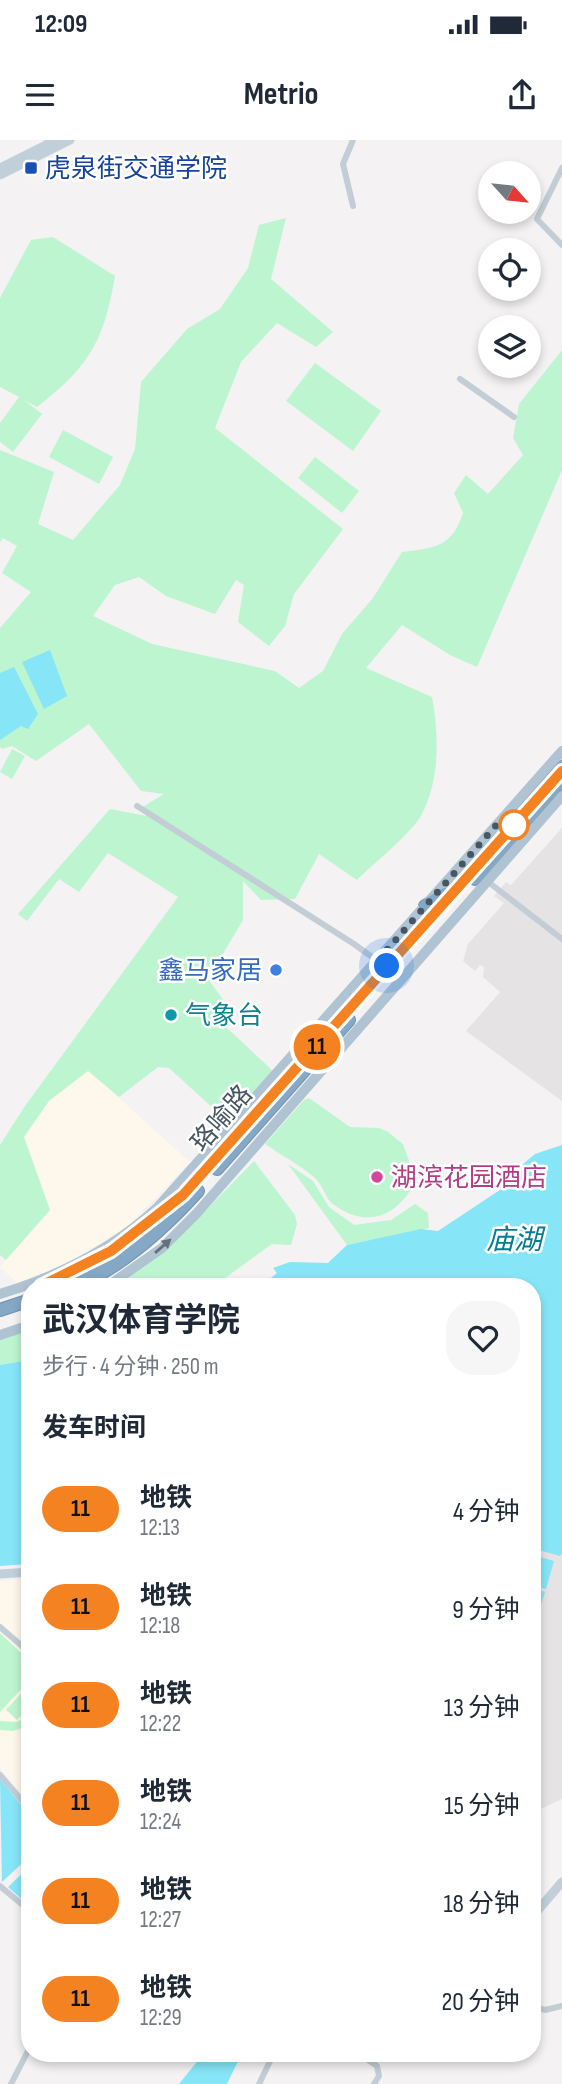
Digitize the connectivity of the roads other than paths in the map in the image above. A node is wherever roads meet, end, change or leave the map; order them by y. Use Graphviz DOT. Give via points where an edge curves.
graph roads {
  1 [pos="56,140"];
  2 [pos="70,140"];
  3 [pos="353,140"];
  4 [pos="0,168"];
  5 [pos="562,168"];
  6 [pos="0,175"];
  7 [pos="354,206"];
  8 [pos="562,245"];
  9 [pos="460,379"];
  10 [pos="514,417"];
  11 [pos="562,751"];
  12 [pos="562,767"];
  13 [pos="562,780"];
  14 [pos="562,796"];
  15 [pos="137,806"];
  16 [pos="500,865"];
  17 [pos="473,881"];
  18 [pos="487,881"];
  19 [pos="455,889"];
  20 [pos="425,906"];
  21 [pos="562,939"];
  22 [pos="390,969"];
  23 [pos="296,1053"];
  24 [pos="280,1084"];
  25 [pos="44,1278"];
  26 [pos="73,1278"];
  27 [pos="92,1278"];
  28 [pos="121,1278"];
  29 [pos="21,1286"];
  30 [pos="0,1294"];
  31 [pos="21,1303"];
  32 [pos="0,1310"];
  33 [pos="21,1310"];
  34 [pos="0,1317"];
  35 [pos="21,1328"];
  36 [pos="0,1335"];
  37 [pos="21,1573"];
  38 [pos="0,1574"];
  39 [pos="0,1626"];
  40 [pos="21,1645"];
  41 [pos="0,1774"];
  42 [pos="21,1799"];
  43 [pos="562,1882"];
  44 [pos="0,1886"];
  45 [pos="21,1904"];
  46 [pos="541,1906"];
  47 [pos="562,2006"];
  48 [pos="541,2009"];
  49 [pos="22,2062"];
  50 [pos="270,2062"];
  51 [pos="371,2062"];
  52 [pos="10,2084"];
  53 [pos="259,2084"];
  54 [pos="374,2084"];
  1 -- 4 [label="main road"];
  2 -- 6 [label="main road"];
  3 -- 7 [label="street" via="343,164"];
  5 -- 8 [label="street" via="537,219"];
  9 -- 10 [label="street"];
  11 -- 20 [label="main road"];
  12 -- 19 [label="highway, 珞喻路"];
  13 -- 17 [label="highway, 珞喻路"];
  14 -- 16 [label="main road"];
  15 -- 22 [label="street"];
  16 -- 17 [label="highway"];
  16 -- 18 [label="main road"];
  17 -- 22 [label="highway, 珞喻路"];
  18 -- 21 [label="street"];
  18 -- 22 [label="main road"];
  19 -- 20 [label="highway"];
  19 -- 22 [label="highway, 珞喻路"];
  20 -- 22 [label="main road"];
  22 -- 23 [label="main road"];
  22 -- 24 [label="highway, 珞喻路"];
  22 -- 27 [label="highway, 珞喻路" via="170,1221"];
  28 -- 22 [label="main road, one-way" via="186,1226 251,1154"];
  23 -- 24 [label="highway"];
  23 -- 25 [label="main road" via="137,1226 66,1270"];
  24 -- 26 [label="highway, 珞喻路" via="156,1222 124,1248"];
  29 -- 30 [label="main road"];
  31 -- 32 [label="highway"];
  33 -- 34 [label="highway"];
  35 -- 36 [label="main road"];
  37 -- 38 [label="main road"];
  39 -- 40 [label="street"];
  41 -- 42 [label="street"];
  43 -- 46 [label="main road"];
  44 -- 45 [label="street"];
  47 -- 48 [label="street"];
  49 -- 52 [label="street"];
  50 -- 53 [label="street"];
  51 -- 54 [label="street" via="379,2076"];
}
